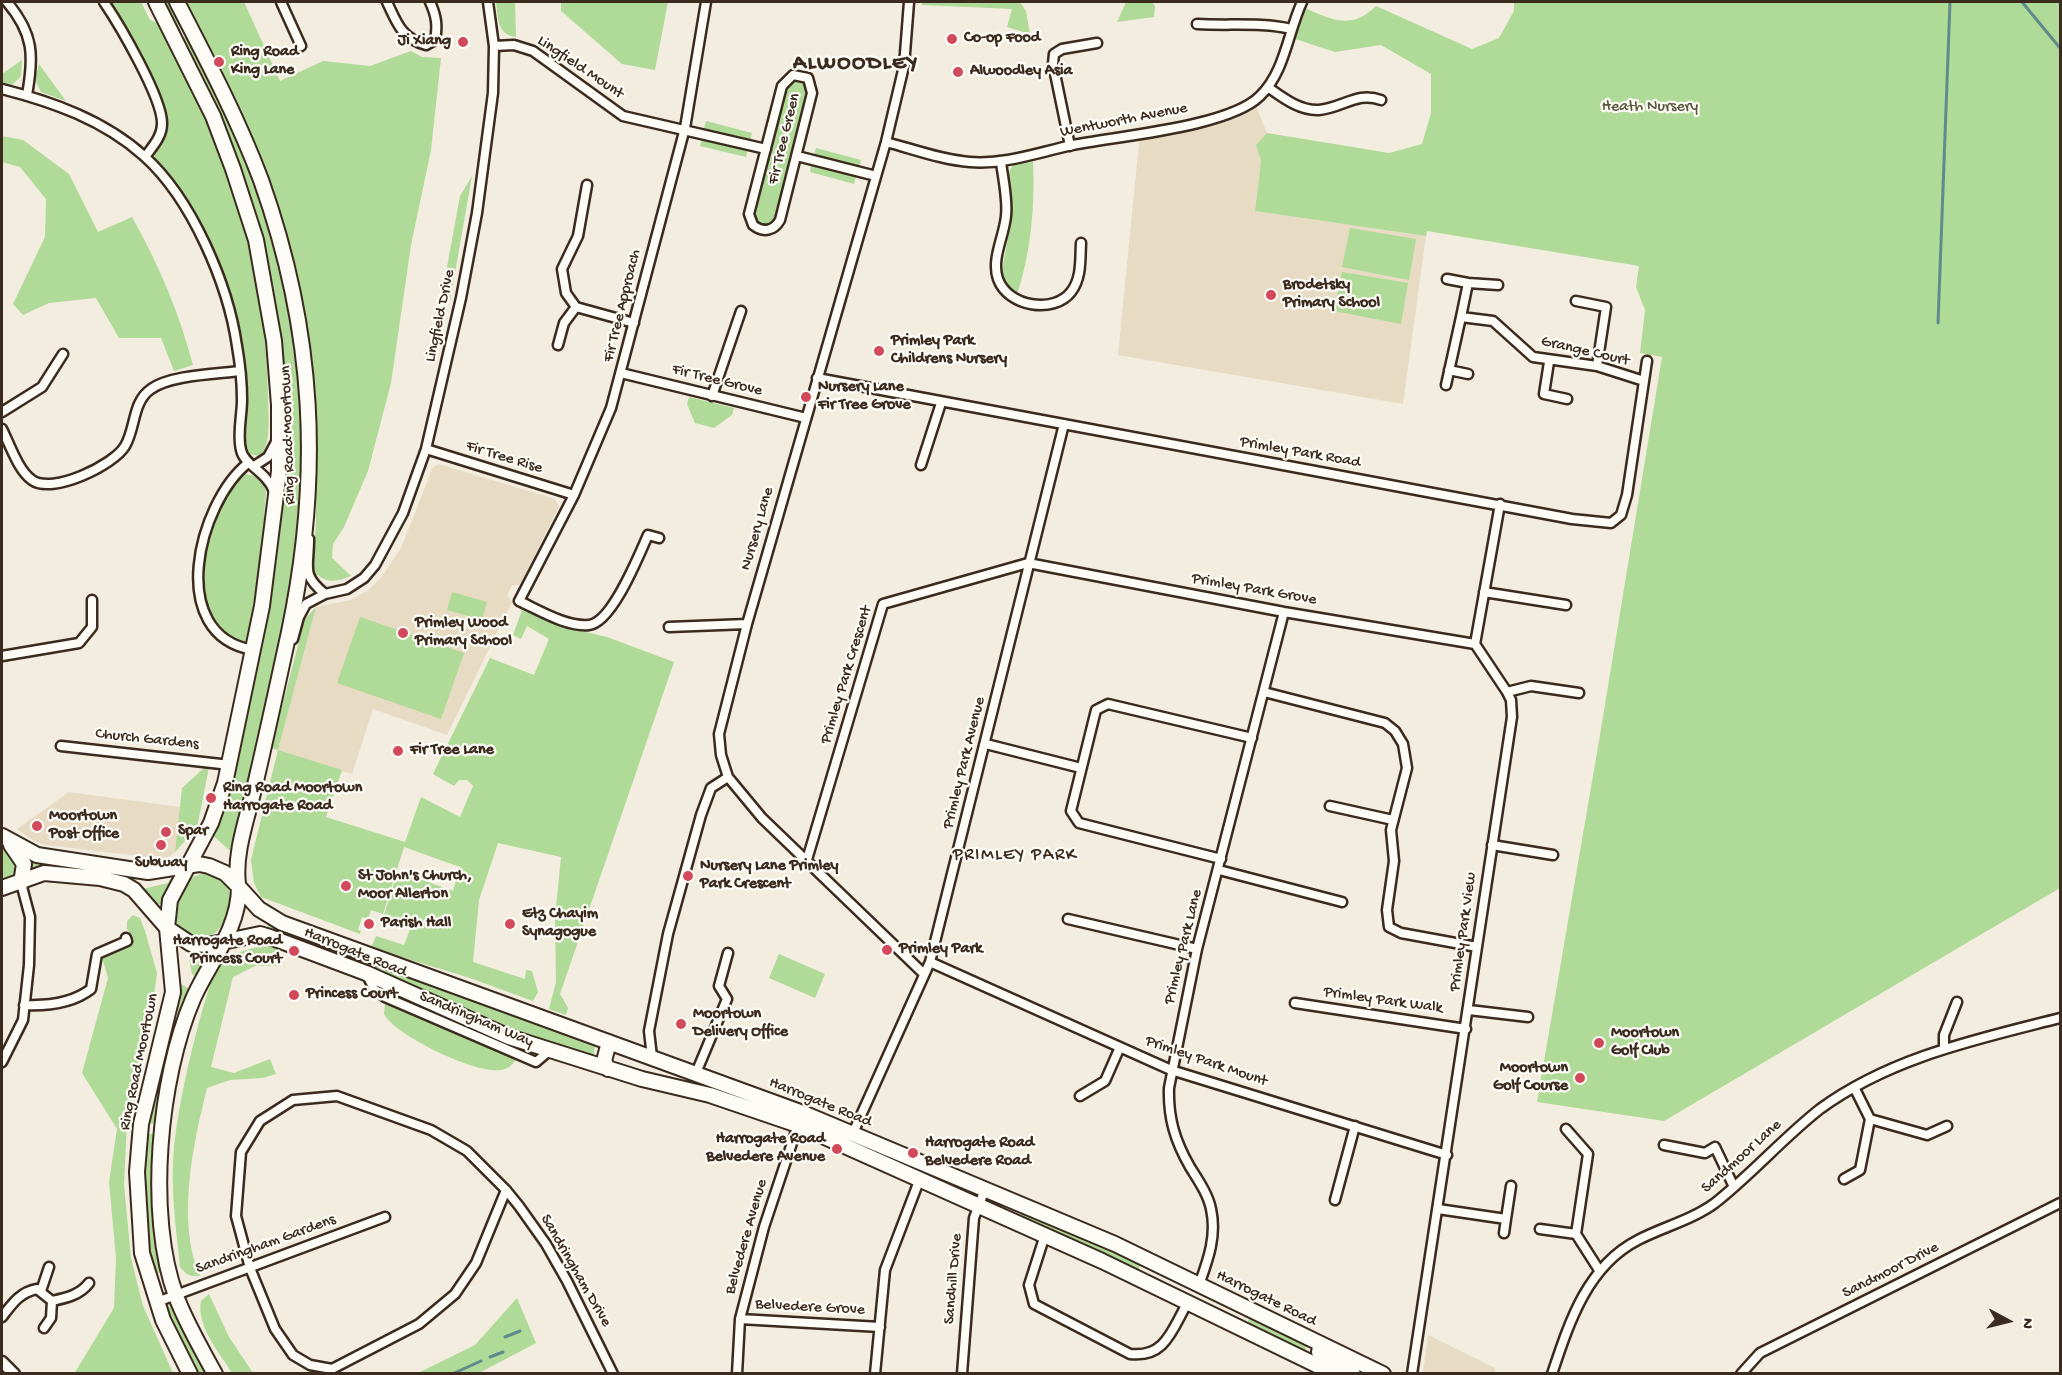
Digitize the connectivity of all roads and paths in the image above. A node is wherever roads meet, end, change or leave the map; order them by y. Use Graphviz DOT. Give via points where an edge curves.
graph roads {
  1 [pos="7,2"];
  2 [pos="104,2"];
  3 [pos="156,2"];
  4 [pos="177,2"];
  5 [pos="281,2"];
  6 [pos="387,2"];
  7 [pos="430,2"];
  8 [pos="488,2"];
  9 [pos="706,2"];
  10 [pos="909,2"];
  11 [pos="1302,2"];
  12 [pos="1197,24"];
  13 [pos="1291,29"];
  14 [pos="1097,43"];
  15 [pos="301,46"];
  16 [pos="494,46"];
  17 [pos="1269,88"];
  18 [pos="2,89"];
  19 [pos="27,95"];
  20 [pos="1381,100"];
  21 [pos="684,128"];
  22 [pos="886,141"];
  23 [pos="1070,146"];
  24 [pos="766,149"];
  25 [pos="797,156"];
  26 [pos="146,157"];
  27 [pos="1001,162"];
  28 [pos="876,176"];
  29 [pos="587,185"];
  30 [pos="1081,243"];
  31 [pos="1447,279"];
  32 [pos="1468,283"];
  33 [pos="1498,285"];
  34 [pos="1576,301"];
  35 [pos="576,308"];
  36 [pos="741,311"];
  37 [pos="1461,317"];
  38 [pos="634,323"];
  39 [pos="558,345"];
  40 [pos="63,354"];
  41 [pos="1549,362"];
  42 [pos="1647,362"];
  43 [pos="1597,366"];
  44 [pos="1449,369"];
  45 [pos="240,370"];
  46 [pos="621,374"];
  47 [pos="1468,374"];
  48 [pos="818,378"];
  49 [pos="1644,381"];
  50 [pos="1446,385"];
  51 [pos="712,396"];
  52 [pos="1567,399"];
  53 [pos="941,403"];
  54 [pos="2,412"];
  55 [pos="806,418"];
  56 [pos="1064,424"];
  57 [pos="2,429"];
  58 [pos="279,435"];
  59 [pos="426,449"];
  60 [pos="251,464"];
  61 [pos="921,465"];
  62 [pos="310,476"];
  63 [pos="574,495"];
  64 [pos="276,497"];
  65 [pos="1500,504"];
  66 [pos="659,538"];
  67 [pos="1028,563"];
  68 [pos="1484,592"];
  69 [pos="325,594"];
  70 [pos="92,600"];
  71 [pos="1566,605"];
  72 [pos="1284,612"];
  73 [pos="747,624"];
  74 [pos="669,627"];
  75 [pos="1475,644"];
  76 [pos="253,650"];
  77 [pos="2,656"];
  78 [pos="1264,692"];
  79 [pos="1507,692"];
  80 [pos="1579,693"];
  81 [pos="270,724"];
  82 [pos="1252,738"];
  83 [pos="986,744"];
  84 [pos="61,746"];
  85 [pos="230,765"];
  86 [pos="1081,768"];
  87 [pos="728,777"];
  88 [pos="1330,806"];
  89 [pos="1393,820"];
  90 [pos="4,837"];
  91 [pos="1492,845"];
  92 [pos="1553,855"];
  93 [pos="1221,859"];
  94 [pos="806,863"];
  95 [pos="188,866"];
  96 [pos="1219,870"];
  97 [pos="21,883"];
  98 [pos="238,885"];
  99 [pos="2,888"];
  100 [pos="1342,902"];
  101 [pos="1068,919"];
  102 [pos="167,928"];
  103 [pos="126,938"];
  104 [pos="224,940"];
  105 [pos="1477,947"];
  106 [pos="1197,949"];
  107 [pos="728,953"];
  108 [pos="930,962"];
  109 [pos="924,974"];
  110 [pos="1957,1002"];
  111 [pos="1294,1003"];
  112 [pos="24,1005"];
  113 [pos="1468,1010"];
  114 [pos="1528,1017"];
  115 [pos="2061,1018"];
  116 [pos="1466,1029"];
  117 [pos="609,1042"];
  118 [pos="1120,1047"];
  119 [pos="1944,1049"];
  120 [pos="652,1057"];
  121 [pos="2,1062"];
  122 [pos="666,1062"];
  123 [pos="608,1069"];
  124 [pos="1172,1070"];
  125 [pos="696,1073"];
  126 [pos="1855,1089"];
  127 [pos="691,1091"];
  128 [pos="1080,1096"];
  129 [pos="801,1119"];
  130 [pos="1870,1119"];
  131 [pos="1355,1126"];
  132 [pos="1947,1126"];
  133 [pos="1566,1129"];
  134 [pos="853,1133"];
  135 [pos="1664,1145"];
  136 [pos="1447,1155"];
  137 [pos="1844,1179"];
  138 [pos="920,1181"];
  139 [pos="1510,1186"];
  140 [pos="1734,1187"];
  141 [pos="985,1189"];
  142 [pos="506,1190"];
  143 [pos="1335,1200"];
  144 [pos="2061,1203"];
  145 [pos="977,1207"];
  146 [pos="1438,1209"];
  147 [pos="385,1217"];
  148 [pos="1506,1219"];
  149 [pos="1540,1228"];
  150 [pos="1504,1233"];
  151 [pos="1576,1234"];
  152 [pos="1045,1235"];
  153 [pos="1150,1261"];
  154 [pos="49,1267"];
  155 [pos="250,1268"];
  156 [pos="1599,1270"];
  157 [pos="88,1283"];
  158 [pos="1199,1286"];
  159 [pos="41,1291"];
  160 [pos="175,1294"];
  161 [pos="52,1301"];
  162 [pos="158,1302"];
  163 [pos="1188,1302"];
  164 [pos="2,1317"];
  165 [pos="740,1319"];
  166 [pos="880,1327"];
  167 [pos="1238,1327"];
  168 [pos="44,1328"];
  169 [pos="1322,1344"];
  170 [pos="2,1362"];
  171 [pos="14,1374"];
  172 [pos="190,1374"];
  173 [pos="215,1374"];
  174 [pos="613,1374"];
  175 [pos="737,1374"];
  176 [pos="876,1374"];
  177 [pos="962,1374"];
  178 [pos="1335,1374"];
  179 [pos="1353,1374"];
  180 [pos="1383,1374"];
  181 [pos="1412,1374"];
  182 [pos="1551,1374"];
  183 [pos="1741,1374"];
  1 -- 19 [label="street" via="19,17 31,46 33,62"];
  2 -- 26 [label="street" via="161,112 161,134"];
  3 -- 58 [label="highway, Ring Road Moortown" via="213,116 256,240 274,341"];
  4 -- 62 [label="highway, Ring Road Moortown" via="232,113 283,247 303,346"];
  5 -- 15 [label="street"];
  6 -- 7 [label="street" via="410,41 426,45 435,40 438,27"];
  8 -- 16 [label="street, Lingfield Drive"];
  9 -- 21 [label="street, Fir Tree Approach"];
  10 -- 22 [label="street, Nursery Lane" via="904,66"];
  11 -- 13 [label="street, Wentworth Avenue"];
  12 -- 13 [label="street" via="1267,24"];
  13 -- 17 [label="street, Wentworth Avenue"];
  14 -- 23 [label="street" via="1054,54"];
  16 -- 21 [label="street, Lingfield Mount" via="514,45 533,51 623,116"];
  16 -- 59 [label="street, Lingfield Drive" via="493,93 477,213"];
  17 -- 20 [label="street" via="1299,106 1317,110 1356,97"];
  17 -- 23 [label="street, Wentworth Avenue" via="1258,99 1204,121"];
  18 -- 19 [label="street"];
  19 -- 26 [label="street" via="83,116"];
  21 -- 24 [label="street, Lingfield Mount"];
  21 -- 38 [label="street, Fir Tree Approach"];
  22 -- 27 [label="street, Wentworth Avenue" via="969,162"];
  22 -- 28 [label="street, Nursery Lane"];
  23 -- 27 [label="street, Wentworth Avenue"];
  24 -- 25 [label="street, Fir Tree Green" via="749,214 753,225 763,230 773,229 780,220"];
  24 -- 25 [label="street, Fir Tree Green" via="784,81 793,75 803,75 811,82 813,93"];
  25 -- 28 [label="street"];
  26 -- 45 [label="street" via="178,198 206,244 233,321"];
  27 -- 30 [label="street" via="1006,215 997,277 1007,292 1014,299 1039,305 1062,300 1078,280"];
  28 -- 48 [label="street, Nursery Lane"];
  29 -- 35 [label="street" via="578,236 562,269 566,293"];
  31 -- 32 [label="street"];
  32 -- 33 [label="street"];
  32 -- 37 [label="street"];
  34 -- 43 [label="street" via="1606,307"];
  35 -- 38 [label="street"];
  35 -- 39 [label="street" via="564,323"];
  36 -- 51 [label="street"];
  37 -- 41 [label="street, Grange Court" via="1493,321 1533,357"];
  37 -- 44 [label="street"];
  38 -- 46 [label="street, Fir Tree Approach"];
  40 -- 54 [label="street" via="42,387"];
  41 -- 43 [label="street, Grange Court"];
  41 -- 52 [label="street" via="1544,394"];
  42 -- 49 [label="street, Primley Park Road"];
  43 -- 49 [label="street, Grange Court"];
  44 -- 47 [label="street"];
  44 -- 50 [label="street"];
  45 -- 57 [label="street" via="173,380 153,387 144,394 125,446 117,455 58,485 33,481"];
  45 -- 60 [label="street" via="241,452"];
  46 -- 51 [label="street, Fir Tree Grove"];
  46 -- 63 [label="street, Fir Tree Approach"];
  48 -- 53 [label="street, Primley Park Road"];
  48 -- 55 [label="street, Nursery Lane"];
  49 -- 65 [label="street, Primley Park Road" via="1621,515 1611,523"];
  51 -- 55 [label="street, Fir Tree Grove"];
  53 -- 56 [label="street, Primley Park Road"];
  53 -- 61 [label="street"];
  55 -- 73 [label="street, Nursery Lane"];
  56 -- 65 [label="street, Primley Park Road"];
  56 -- 67 [label="street, Primley Park Avenue"];
  58 -- 60 [label="street" via="268,457"];
  58 -- 64 [label="highway, Ring Road Moortown"];
  59 -- 63 [label="street, Fir Tree Rise"];
  59 -- 69 [label="street, Lingfield Drive" via="403,513 375,565 347,589"];
  60 -- 64 [label="street" via="270,481"];
  60 -- 76 [label="street" via="236,473 212,510 203,542 200,581 201,604 213,630 232,644"];
  62 -- 69 [label="street" via="309,577"];
  62 -- 81 [label="highway, Ring Road Moortown" via="304,555"];
  63 -- 66 [label="street, Fir Tree Approach" via="519,601 579,624 601,621 624,586 648,535"];
  64 -- 76 [label="highway, Ring Road Moortown" via="269,567"];
  65 -- 68 [label="street"];
  67 -- 72 [label="street, Primley Park Grove"];
  67 -- 83 [label="street, Primley Park Avenue"];
  67 -- 94 [label="street, Primley Park Crescent" via="883,604"];
  68 -- 71 [label="street"];
  68 -- 75 [label="street"];
  69 -- 81 [label="street, Lingfield Drive" via="311,600 302,610"];
  70 -- 77 [label="street" via="92,627 79,643"];
  72 -- 75 [label="street, Primley Park Grove"];
  72 -- 78 [label="street, Primley Park Lane"];
  73 -- 74 [label="street"];
  73 -- 87 [label="street, Nursery Lane" via="720,734"];
  75 -- 79 [label="street, Primley Park View"];
  76 -- 85 [label="highway, Ring Road Moortown"];
  78 -- 82 [label="street, Primley Park Lane"];
  78 -- 89 [label="street" via="1375,719 1395,731 1407,756 1407,768"];
  79 -- 80 [label="street" via="1526,686"];
  79 -- 91 [label="street, Primley Park View" via="1512,717"];
  81 -- 98 [label="highway, Ring Road Moortown" via="241,847"];
  82 -- 86 [label="street" via="1108,704 1096,710"];
  82 -- 93 [label="street, Primley Park Lane"];
  83 -- 86 [label="street"];
  83 -- 108 [label="street, Primley Park Avenue"];
  84 -- 85 [label="street, Church Gardens"];
  85 -- 95 [label="highway, Ring Road Moortown" via="211,823"];
  86 -- 93 [label="street" via="1071,811 1078,823"];
  87 -- 94 [label="street"];
  87 -- 120 [label="street" via="711,788 698,826 660,975 649,1031"];
  88 -- 89 [label="street"];
  89 -- 105 [label="street" via="1389,927 1401,933"];
  90 -- 95 [label="highway" via="37,855 148,872"];
  90 -- 97 [label="highway" via="22,858"];
  91 -- 92 [label="street"];
  91 -- 105 [label="street, Primley Park View"];
  93 -- 96 [label="street, Primley Park Lane"];
  94 -- 109 [label="street"];
  95 -- 98 [label="highway" via="218,868"];
  95 -- 102 [label="highway" via="170,900"];
  96 -- 100 [label="street"];
  96 -- 106 [label="street, Primley Park Lane"];
  97 -- 99 [label="highway"];
  97 -- 102 [label="highway" via="52,872 116,881 138,893"];
  97 -- 112 [label="street" via="30,917"];
  98 -- 104 [label="highway" via="235,916"];
  98 -- 117 [label="highway, Harrogate Road" via="260,909 282,923"];
  101 -- 106 [label="street"];
  102 -- 104 [label="highway" via="191,944 208,945"];
  102 -- 162 [label="highway, Ring Road Moortown" via="172,992 144,1103 137,1172 142,1253"];
  103 -- 112 [label="street" via="127,941 97,954 91,989 84,995 49,1004"];
  104 -- 123 [label="highway, Harrogate Road" via="260,934 366,973 509,1037"];
  104 -- 160 [label="highway, Ring Road Moortown" via="184,1024 162,1127 161,1221"];
  105 -- 113 [label="street, Primley Park View"];
  106 -- 124 [label="street, Primley Park Lane"];
  107 -- 125 [label="street" via="719,986 727,999"];
  108 -- 109 [label="street, Primley Park Avenue"];
  108 -- 118 [label="street, Primley Park Mount"];
  109 -- 134 [label="street, Primley Park Avenue"];
  110 -- 119 [label="street" via="1944,1035"];
  111 -- 116 [label="street, Primley Park Walk"];
  112 -- 121 [label="street" via="23,1020"];
  113 -- 114 [label="street"];
  113 -- 116 [label="street, Primley Park View"];
  115 -- 119 [label="street, Sandmoor Lane"];
  116 -- 136 [label="street, Primley Park View"];
  117 -- 120 [label="highway, Harrogate Road"];
  117 -- 123 [label="highway" via="604,1061"];
  118 -- 124 [label="street, Primley Park Mount"];
  118 -- 128 [label="street" via="1105,1081"];
  119 -- 126 [label="street, Sandmoor Lane"];
  120 -- 122 [label="highway, Harrogate Road"];
  122 -- 125 [label="highway, Harrogate Road"];
  122 -- 127 [label="highway" via="672,1070 691,1078"];
  123 -- 127 [label="highway, Harrogate Road"];
  124 -- 131 [label="street, Primley Park Mount"];
  124 -- 158 [label="street, Primley Park Lane" via="1168,1110 1173,1135 1211,1208 1211,1252"];
  125 -- 129 [label="highway, Harrogate Road"];
  126 -- 130 [label="street"];
  126 -- 140 [label="street, Sandmoor Lane" via="1789,1134"];
  127 -- 129 [label="highway, Harrogate Road"];
  129 -- 134 [label="highway, Harrogate Road"];
  129 -- 138 [label="highway, Harrogate Road"];
  129 -- 165 [label="street, Belvedere Avenue" via="764,1227"];
  130 -- 132 [label="street" via="1927,1135"];
  130 -- 137 [label="street" via="1860,1170"];
  131 -- 136 [label="street, Primley Park Mount"];
  131 -- 143 [label="street"];
  133 -- 151 [label="street" via="1588,1154"];
  134 -- 141 [label="highway, Harrogate Road"];
  135 -- 140 [label="street" via="1705,1152 1714,1147"];
  136 -- 146 [label="street, Primley Park View"];
  138 -- 145 [label="highway, Harrogate Road"];
  138 -- 166 [label="street" via="885,1270"];
  139 -- 148 [label="street"];
  140 -- 156 [label="street, Sandmoor Lane" via="1713,1205 1624,1249"];
  141 -- 145 [label="street, Sandhill Drive"];
  141 -- 153 [label="highway, Harrogate Road"];
  142 -- 155 [label="street, Sandringham Drive" via="476,1263 455,1294 419,1324 332,1369 310,1365 294,1355 275,1329"];
  142 -- 155 [label="street, Sandringham Drive" via="467,1151 431,1130 337,1096 292,1100 260,1121 241,1152 236,1216"];
  142 -- 174 [label="street, Sandringham Drive" via="546,1244"];
  144 -- 183 [label="street, Sandmoor Drive" via="1760,1353"];
  145 -- 152 [label="highway, Harrogate Road"];
  145 -- 177 [label="street, Sandhill Drive"];
  146 -- 148 [label="street"];
  146 -- 181 [label="street, Primley Park View"];
  147 -- 155 [label="street, Sandringham Gardens"];
  148 -- 150 [label="street"];
  149 -- 151 [label="street"];
  151 -- 156 [label="street"];
  152 -- 163 [label="highway, Harrogate Road"];
  152 -- 163 [label="street" via="1029,1285 1034,1304 1130,1354 1145,1355 1158,1350"];
  153 -- 158 [label="highway, Harrogate Road"];
  153 -- 163 [label="highway" via="1147,1276 1182,1293"];
  154 -- 159 [label="street"];
  155 -- 160 [label="street, Sandringham Gardens"];
  156 -- 182 [label="street, Sandmoor Lane" via="1586,1290"];
  157 -- 161 [label="street" via="84,1290"];
  158 -- 167 [label="highway" via="1203,1294 1241,1313"];
  158 -- 169 [label="highway, Harrogate Road"];
  159 -- 161 [label="street"];
  159 -- 164 [label="street" via="27,1291"];
  160 -- 162 [label="street, Sandringham Gardens"];
  160 -- 173 [label="highway, Ring Road Moortown"];
  161 -- 168 [label="street" via="51,1318"];
  162 -- 172 [label="highway, Ring Road Moortown"];
  163 -- 167 [label="highway, Harrogate Road"];
  165 -- 166 [label="street, Belvedere Grove"];
  165 -- 175 [label="street, Belvedere Avenue"];
  166 -- 176 [label="street"];
  167 -- 178 [label="highway, Harrogate Road"];
  169 -- 179 [label="highway" via="1319,1352 1323,1358"];
  169 -- 180 [label="highway, Harrogate Road"];
  170 -- 171 [label="street"];
}
